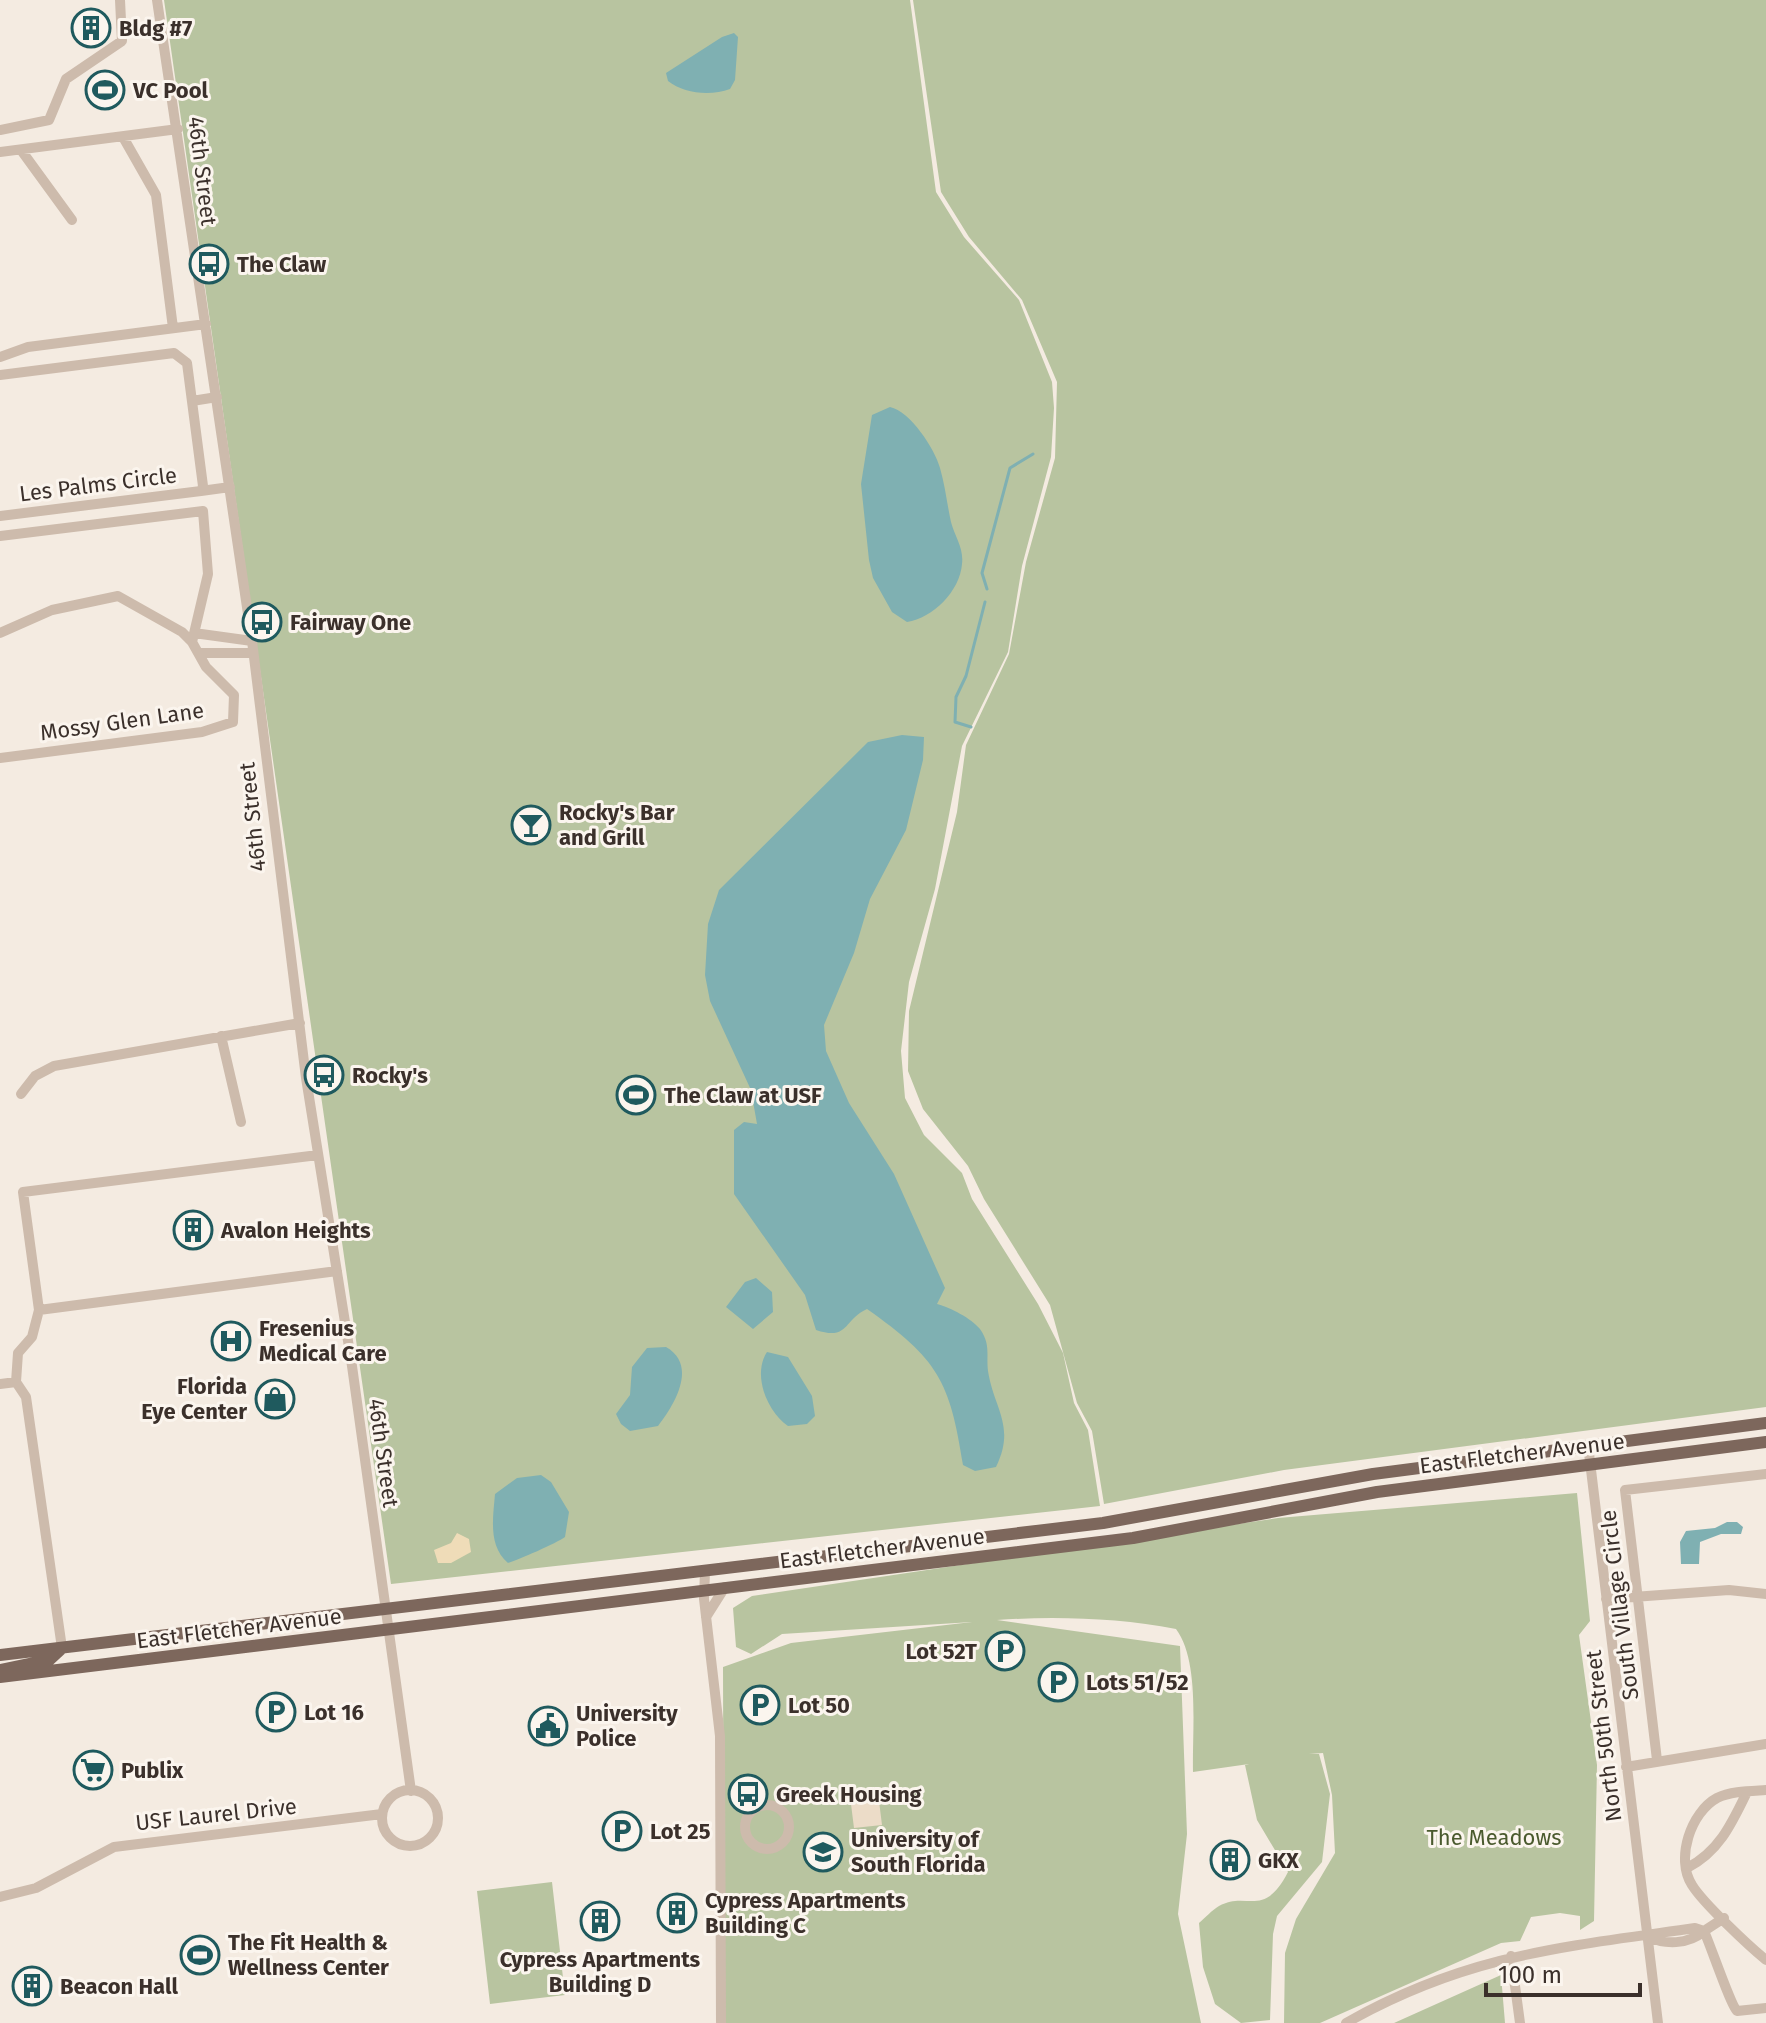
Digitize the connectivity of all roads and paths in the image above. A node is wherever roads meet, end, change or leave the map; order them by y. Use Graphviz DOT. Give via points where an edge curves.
graph roads {
  1 [pos="120,0"];
  2 [pos="157,0"];
  3 [pos="178,129"];
  4 [pos="0,130"];
  5 [pos="123,137"];
  6 [pos="21,150"];
  7 [pos="0,152"];
  8 [pos="72,220"];
  9 [pos="206,324"];
  10 [pos="173,328"];
  11 [pos="0,357"];
  12 [pos="0,375"];
  13 [pos="217,397"];
  14 [pos="192,401"];
  15 [pos="230,487"];
  16 [pos="201,491"];
  17 [pos="0,516"];
  18 [pos="0,536"];
  19 [pos="0,633"];
  20 [pos="194,634"];
  21 [pos="252,647"];
  22 [pos="200,653"];
  23 [pos="0,758"];
  24 [pos="300,1023"];
  25 [pos="221,1036"];
  26 [pos="21,1094"];
  27 [pos="241,1122"];
  28 [pos="318,1155"];
  29 [pos="337,1271"];
  30 [pos="39,1310"];
  31 [pos="16,1382"];
  32 [pos="0,1384"];
  33 [pos="1766,1423"];
  34 [pos="1766,1442"];
  35 [pos="1588,1445"];
  36 [pos="1590,1465"];
  37 [pos="1766,1474"];
  38 [pos="705,1571"];
  39 [pos="725,1587"];
  40 [pos="704,1594"];
  41 [pos="1766,1594"];
  42 [pos="1639,1596"];
  43 [pos="1606,1599"];
  44 [pos="384,1608"];
  45 [pos="706,1617"];
  46 [pos="386,1630"];
  47 [pos="62,1648"];
  48 [pos="0,1655"];
  49 [pos="0,1670"];
  50 [pos="0,1677"];
  51 [pos="1766,1744"];
  52 [pos="1657,1760"];
  53 [pos="1626,1767"];
  54 [pos="1766,1790"];
  55 [pos="411,1791"];
  56 [pos="1747,1792"];
  57 [pos="382,1814"];
  58 [pos="744,1828"];
  59 [pos="722,1830"];
  60 [pos="1687,1868"];
  61 [pos="0,1897"];
  62 [pos="1724,1918"];
  63 [pos="1704,1931"];
  64 [pos="1646,1936"];
  65 [pos="1511,1956"];
  66 [pos="1766,1960"];
  67 [pos="1766,2008"];
  68 [pos="721,2023"];
  69 [pos="1346,2023"];
  70 [pos="1520,2023"];
  71 [pos="1658,2023"];
  1 -- 4 [label="street" via="122,41 66,79 49,120"];
  2 -- 3 [label="street, 46th Street"];
  3 -- 5 [label="street"];
  3 -- 9 [label="street, 46th Street"];
  5 -- 6 [label="street"];
  5 -- 10 [label="street" via="156,195"];
  6 -- 7 [label="street"];
  6 -- 8 [label="street"];
  9 -- 10 [label="street"];
  9 -- 13 [label="street, 46th Street"];
  10 -- 11 [label="street" via="28,347"];
  12 -- 14 [label="street, Les Palms Circle" via="174,353 187,363"];
  13 -- 14 [label="street"];
  13 -- 15 [label="street, 46th Street"];
  14 -- 16 [label="street, Les Palms Circle"];
  15 -- 16 [label="street, Les Palms Circle"];
  15 -- 21 [label="street, 46th Street"];
  16 -- 17 [label="street, Les Palms Circle"];
  18 -- 20 [label="street" via="203,511 208,574"];
  19 -- 20 [label="street" via="52,610 118,596"];
  20 -- 21 [label="street"];
  20 -- 22 [label="street, Mossy Glen Lane"];
  21 -- 22 [label="street"];
  21 -- 24 [label="street, 46th Street"];
  22 -- 23 [label="street, Mossy Glen Lane" via="206,667 234,695 233,722 202,732"];
  24 -- 25 [label="street"];
  24 -- 28 [label="street, 46th Street"];
  25 -- 26 [label="street" via="54,1066 35,1076"];
  25 -- 27 [label="street"];
  28 -- 29 [label="street, 46th Street"];
  28 -- 30 [label="street" via="23,1192"];
  29 -- 30 [label="street"];
  29 -- 44 [label="street, 46th Street"];
  30 -- 31 [label="street" via="32,1337 18,1353"];
  31 -- 32 [label="street"];
  31 -- 47 [label="street" via="26,1397"];
  33 -- 35 [label="main road, East Fletcher Avenue"];
  34 -- 36 [label="main road, East Fletcher Avenue"];
  35 -- 36 [label="street, North 50th Street"];
  35 -- 38 [label="main road, East Fletcher Avenue" via="1373,1474 1103,1523"];
  36 -- 39 [label="main road, East Fletcher Avenue" via="1377,1492 1133,1538"];
  36 -- 43 [label="street, North 50th Street"];
  37 -- 42 [label="street, South Village Circle" via="1625,1490"];
  38 -- 40 [label="street"];
  38 -- 44 [label="main road, East Fletcher Avenue"];
  39 -- 40 [label="main road, East Fletcher Avenue"];
  39 -- 45 [label="street"];
  40 -- 45 [label="street"];
  40 -- 46 [label="main road, East Fletcher Avenue"];
  41 -- 42 [label="street" via="1729,1590"];
  42 -- 43 [label="street"];
  42 -- 52 [label="street, South Village Circle"];
  43 -- 53 [label="street, North 50th Street"];
  44 -- 46 [label="street, 46th Street"];
  44 -- 47 [label="main road, East Fletcher Avenue"];
  45 -- 59 [label="street" via="720,1736"];
  46 -- 50 [label="main road, East Fletcher Avenue"];
  46 -- 55 [label="street"];
  47 -- 48 [label="main road, East Fletcher Avenue"];
  47 -- 49 [label="main road" via="49,1660"];
  51 -- 52 [label="street"];
  52 -- 53 [label="street"];
  53 -- 64 [label="street, North 50th Street"];
  54 -- 56 [label="street"];
  55 -- 57 [label="street" via="393,1796"];
  55 -- 57 [label="street" via="433,1804 438,1821 431,1837 416,1846 398,1843 384,1830"];
  56 -- 60 [label="street" via="1716,1847"];
  56 -- 60 [label="street" via="1718,1798 1706,1807 1686,1841"];
  57 -- 61 [label="street, USF Laurel Drive" via="114,1847 62,1876"];
  58 -- 58 [label="street" via="753,1845 772,1849 784,1843 790,1824 780,1809 765,1805 752,1811"];
  58 -- 59 [label="street"];
  59 -- 68 [label="street"];
  60 -- 62 [label="street" via="1692,1884"];
  62 -- 63 [label="street"];
  62 -- 66 [label="street"];
  63 -- 64 [label="street" via="1695,1939 1661,1943"];
  63 -- 67 [label="street" via="1731,2006 1737,2011"];
  64 -- 65 [label="street"];
  64 -- 71 [label="street, North 50th Street"];
  65 -- 69 [label="street" via="1431,1981"];
  65 -- 70 [label="street"];
}
